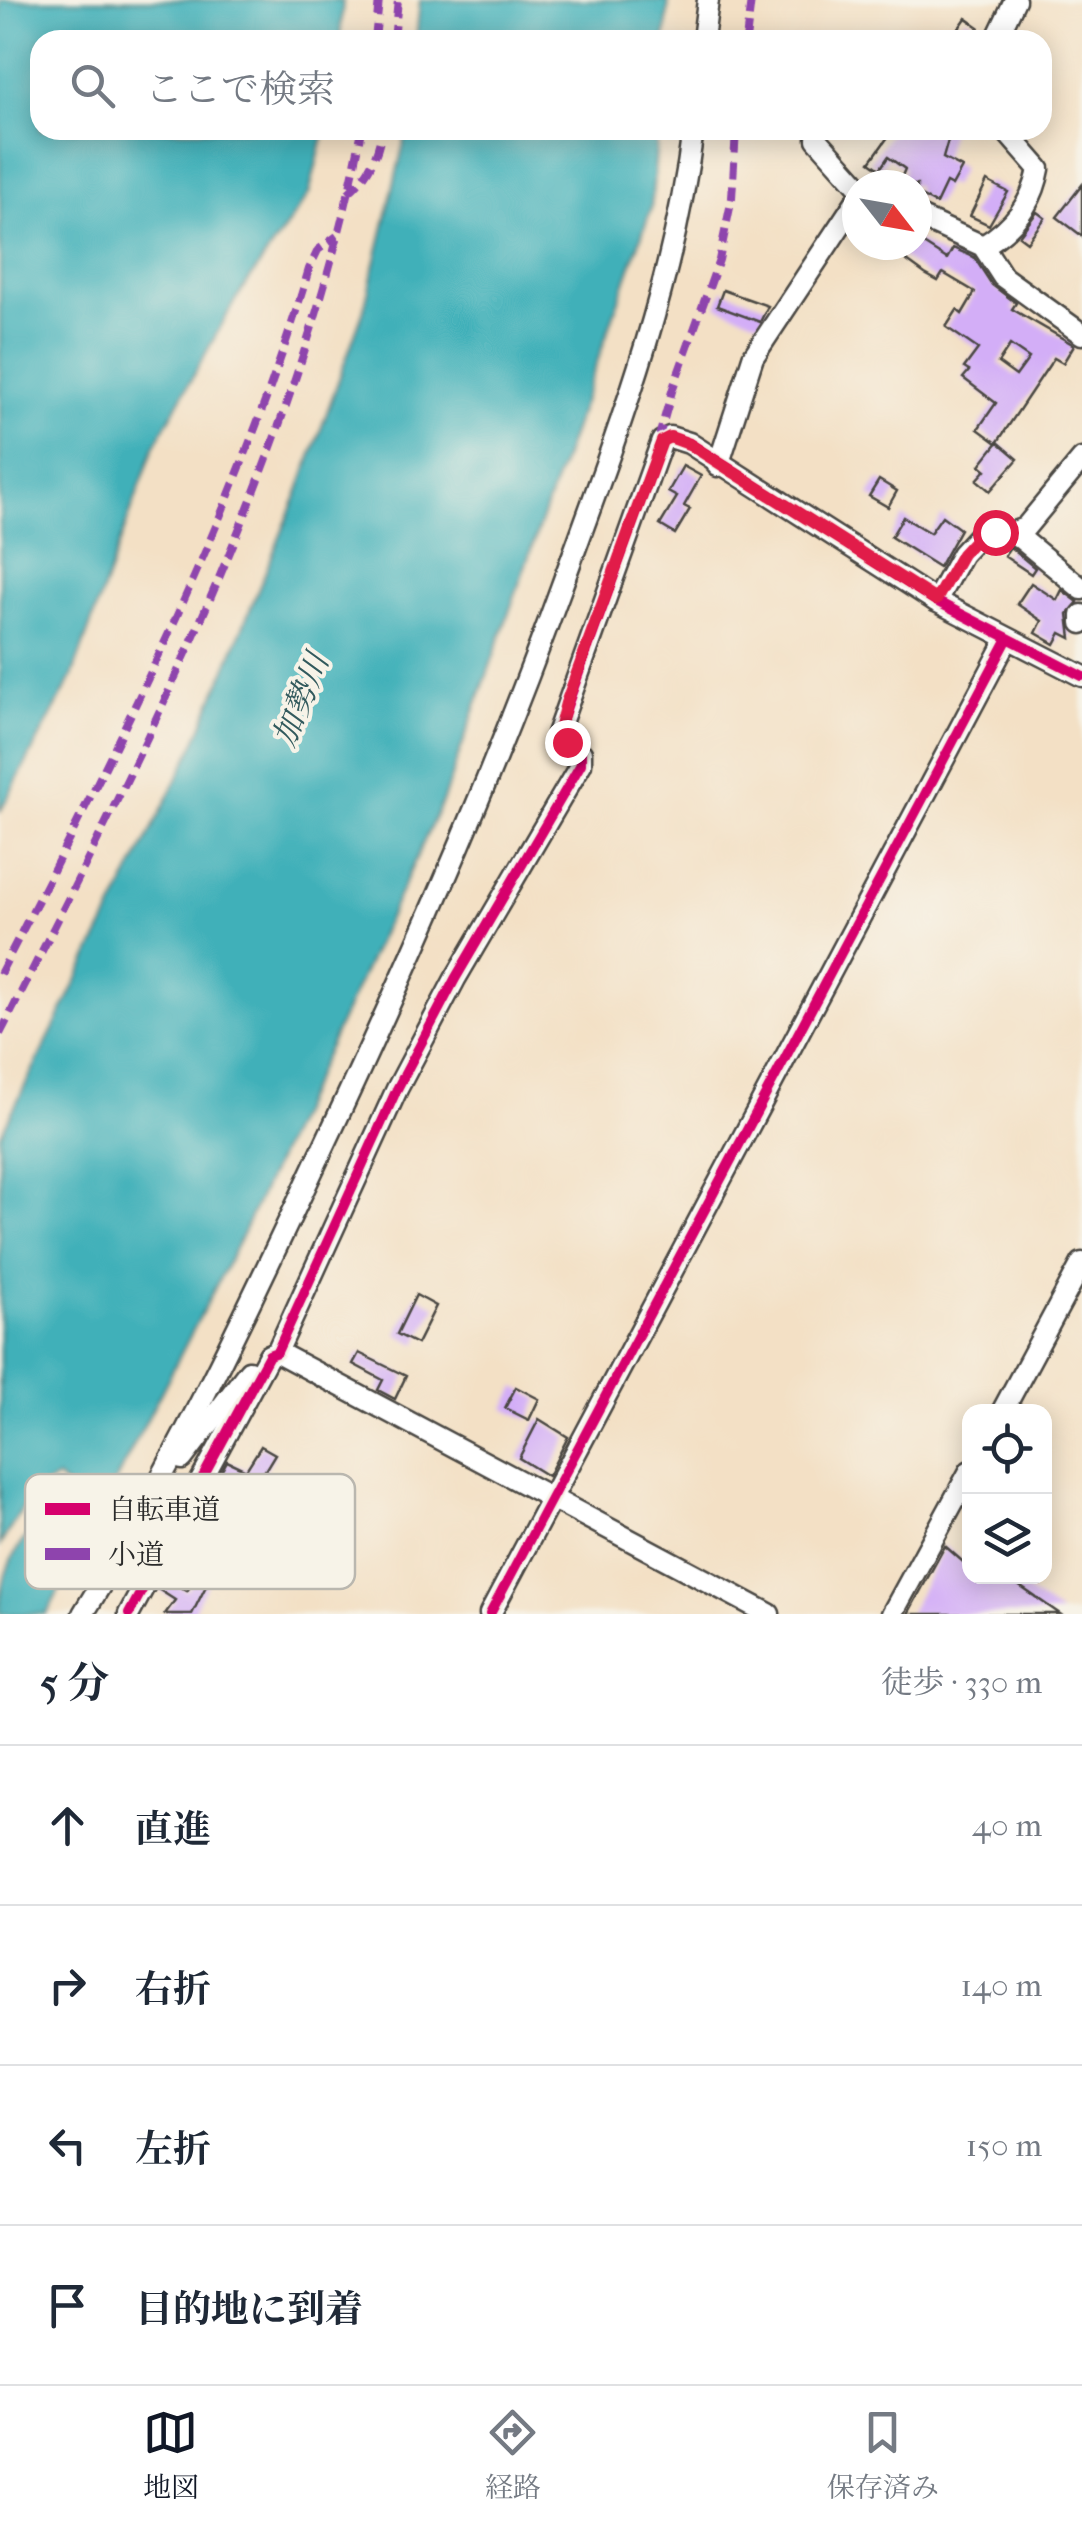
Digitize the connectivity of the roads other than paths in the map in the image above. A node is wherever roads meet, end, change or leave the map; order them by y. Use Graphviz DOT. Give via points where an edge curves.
graph roads {
  1 [pos="708,0"];
  2 [pos="1015,0"];
  3 [pos="705,30"];
  4 [pos="1001,30"];
  5 [pos="692,140"];
  6 [pos="817,140"];
  7 [pos="1015,140"];
  8 [pos="844,170"];
  9 [pos="842,223"];
  10 [pos="932,223"];
  11 [pos="983,246"];
  12 [pos="1082,334"];
  13 [pos="1082,459"];
  14 [pos="718,466"];
  15 [pos="1013,532"];
  16 [pos="1082,588"];
  17 [pos="936,600"];
  18 [pos="1082,616"];
  19 [pos="1082,623"];
  20 [pos="1007,640"];
  21 [pos="1082,676"];
  22 [pos="1082,1263"];
  23 [pos="273,1353"];
  24 [pos="1006,1404"];
  25 [pos="168,1467"];
  26 [pos="164,1474"];
  27 [pos="206,1474"];
  28 [pos="962,1486"];
  29 [pos="552,1498"];
  30 [pos="97,1589"];
  31 [pos="143,1589"];
  32 [pos="83,1614"];
  33 [pos="129,1614"];
  34 [pos="490,1614"];
  35 [pos="768,1614"];
  36 [pos="892,1614"];
  1 -- 3 [label="street"];
  2 -- 4 [label="street"];
  5 -- 25 [label="street" via="658,313 513,720 422,938"];
  6 -- 8 [label="street"];
  7 -- 11 [label="street" via="1040,168 1036,189 1014,222"];
  9 -- 14 [label="street" via="753,357"];
  10 -- 11 [label="street"];
  11 -- 12 [label="street" via="1004,276"];
  13 -- 15 [label="street" via="1025,528"];
  14 -- 17 [label="street"];
  14 -- 23 [label="street" via="689,444 662,441 558,734 581,753 582,764 454,978"];
  15 -- 16 [label="street"];
  15 -- 17 [label="street" via="984,530"];
  17 -- 20 [label="street"];
  18 -- 19 [label="street"];
  20 -- 21 [label="street"];
  20 -- 29 [label="street"];
  22 -- 24 [label="street"];
  23 -- 25 [label="street" via="259,1358 177,1466"];
  23 -- 27 [label="street"];
  23 -- 29 [label="street"];
  25 -- 26 [label="street"];
  28 -- 36 [label="street"];
  29 -- 34 [label="street"];
  29 -- 35 [label="street"];
  30 -- 32 [label="street"];
  31 -- 33 [label="street"];
}
